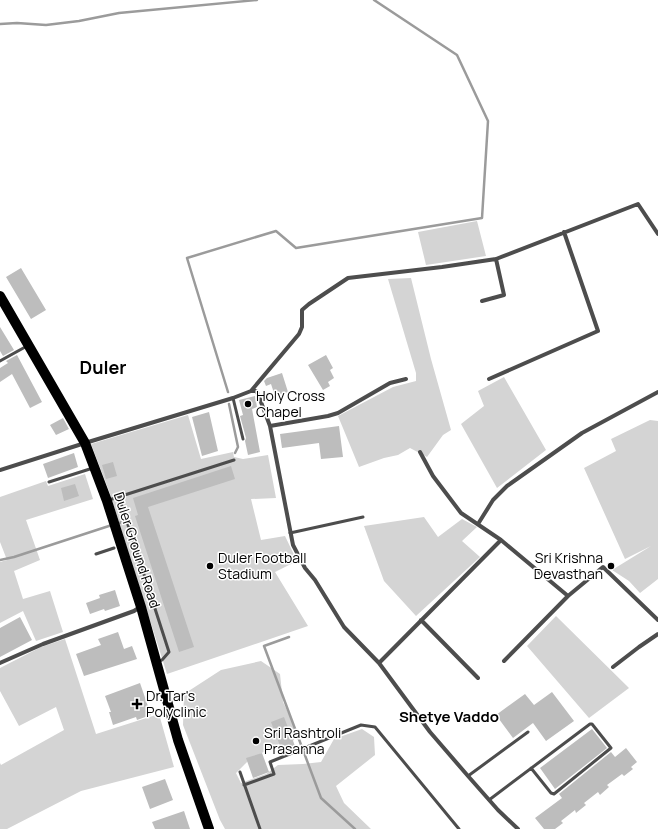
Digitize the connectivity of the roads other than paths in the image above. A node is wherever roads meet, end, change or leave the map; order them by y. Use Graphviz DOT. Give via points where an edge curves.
graph roads {
  1 [pos="564,232"];
  2 [pos="658,232"];
  3 [pos="496,259"];
  4 [pos="0,296"];
  5 [pos="482,301"];
  6 [pos="28,345"];
  7 [pos="0,361"];
  8 [pos="406,379"];
  9 [pos="489,379"];
  10 [pos="251,391"];
  11 [pos="658,392"];
  12 [pos="233,398"];
  13 [pos="270,426"];
  14 [pos="243,439"];
  15 [pos="85,443"];
  16 [pos="420,452"];
  17 [pos="234,460"];
  18 [pos="95,468"];
  19 [pos="0,470"];
  20 [pos="49,482"];
  21 [pos="119,497"];
  22 [pos="107,501"];
  23 [pos="363,517"];
  24 [pos="478,524"];
  25 [pos="290,533"];
  26 [pos="501,540"];
  27 [pos="114,548"];
  28 [pos="96,554"];
  29 [pos="568,596"];
  30 [pos="141,607"];
  31 [pos="421,620"];
  32 [pos="658,620"];
  33 [pos="658,634"];
  34 [pos="504,661"];
  35 [pos="0,663"];
  36 [pos="156,663"];
  37 [pos="379,664"];
  38 [pos="613,667"];
  39 [pos="478,678"];
  40 [pos="528,732"];
  41 [pos="531,768"];
  42 [pos="240,772"];
  43 [pos="468,776"];
  44 [pos="244,785"];
  45 [pos="489,800"];
  46 [pos="208,829"];
  47 [pos="260,829"];
  48 [pos="459,829"];
  49 [pos="518,829"];
  1 -- 2 [label="street" via="638,204"];
  1 -- 3 [label="street"];
  1 -- 9 [label="street" via="598,331"];
  3 -- 5 [label="street" via="504,295"];
  3 -- 10 [label="street" via="442,268 348,278 302,310 302,327 299,334"];
  4 -- 6 [label="main road, Duler Ground Road"];
  6 -- 7 [label="lane"];
  6 -- 15 [label="main road, Duler Ground Road"];
  8 -- 13 [label="street" via="390,383 338,413"];
  10 -- 12 [label="street"];
  10 -- 13 [label="street" via="258,394"];
  11 -- 24 [label="street" via="582,434 507,486 493,500"];
  12 -- 14 [label="lane"];
  12 -- 15 [label="street"];
  13 -- 25 [label="street"];
  15 -- 18 [label="main road, Duler Ground Road"];
  15 -- 19 [label="street"];
  16 -- 24 [label="street" via="433,476 461,513"];
  17 -- 21 [label="lane"];
  18 -- 20 [label="lane"];
  18 -- 22 [label="main road, Duler Ground Road"];
  21 -- 22 [label="lane"];
  21 -- 36 [label="lane" via="169,652"];
  22 -- 30 [label="main road, Duler Ground Road"];
  23 -- 25 [label="lane"];
  24 -- 26 [label="street"];
  25 -- 37 [label="street" via="302,562 344,627"];
  26 -- 29 [label="street"];
  26 -- 31 [label="street"];
  27 -- 28 [label="lane"];
  29 -- 32 [label="street" via="603,567"];
  29 -- 34 [label="street"];
  30 -- 35 [label="street" via="134,612 43,644"];
  30 -- 36 [label="main road, Duler Ground Road"];
  31 -- 37 [label="street"];
  31 -- 39 [label="street"];
  33 -- 38 [label="street"];
  36 -- 46 [label="main road, Duler Ground Road" via="178,740"];
  37 -- 43 [label="street" via="430,732"];
  40 -- 43 [label="lane"];
  41 -- 41 [label="lane" via="590,724 611,748 554,794"];
  41 -- 45 [label="lane"];
  42 -- 44 [label="lane"];
  43 -- 45 [label="street"];
  44 -- 47 [label="lane"];
  44 -- 48 [label="lane" via="274,774 270,762 361,725 374,726"];
  45 -- 49 [label="street"];
}
